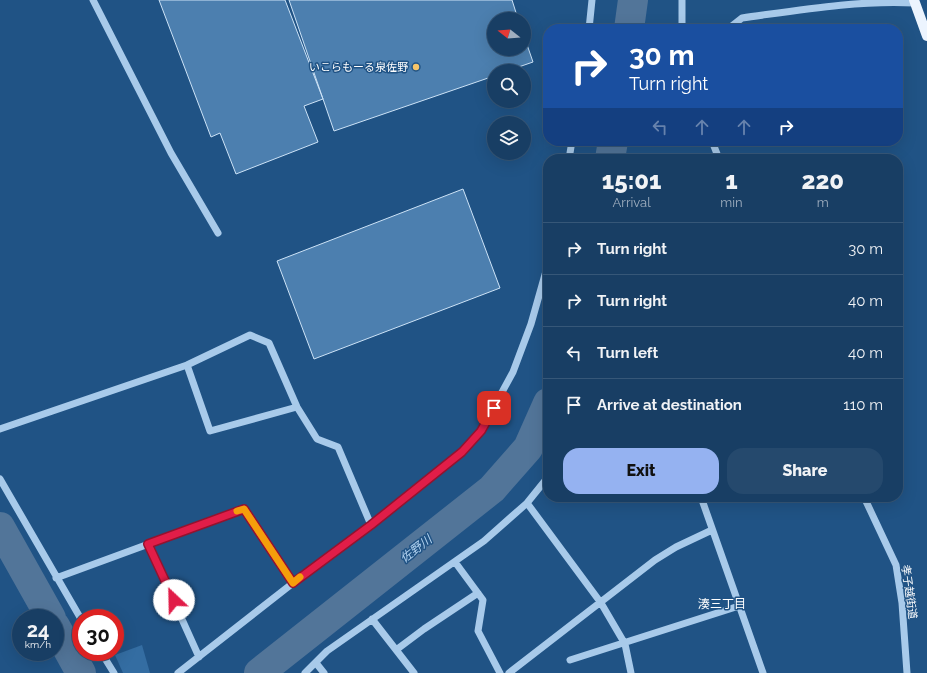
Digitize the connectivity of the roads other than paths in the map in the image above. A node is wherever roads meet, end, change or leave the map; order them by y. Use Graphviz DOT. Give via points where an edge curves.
graph roads {
  1 [pos="93,0"];
  2 [pos="592,0"];
  3 [pos="682,0"];
  4 [pos="915,1"];
  5 [pos="590,24"];
  6 [pos="682,24"];
  7 [pos="734,24"];
  8 [pos="927,36"];
  9 [pos="218,233"];
  10 [pos="543,282"];
  11 [pos="187,365"];
  12 [pos="297,408"];
  13 [pos="0,429"];
  14 [pos="0,479"];
  15 [pos="543,483"];
  16 [pos="703,502"];
  17 [pos="866,502"];
  18 [pos="527,503"];
  19 [pos="371,525"];
  20 [pos="712,530"];
  21 [pos="148,544"];
  22 [pos="455,562"];
  23 [pos="56,578"];
  24 [pos="293,583"];
  25 [pos="478,593"];
  26 [pos="601,603"];
  27 [pos="739,606"];
  28 [pos="75,609"];
  29 [pos="372,619"];
  30 [pos="625,644"];
  31 [pos="396,650"];
  32 [pos="199,657"];
  33 [pos="570,660"];
  34 [pos="107,661"];
  35 [pos="316,663"];
  36 [pos="114,673"];
  37 [pos="178,673"];
  38 [pos="305,673"];
  39 [pos="324,673"];
  40 [pos="414,673"];
  41 [pos="500,673"];
  42 [pos="510,673"];
  43 [pos="631,673"];
  44 [pos="763,673"];
  45 [pos="907,673"];
  1 -- 9 [label="street" via="171,153"];
  2 -- 5 [label="street"];
  3 -- 6 [label="street"];
  4 -- 7 [label="street" via="854,3 742,18"];
  4 -- 8 [label="main road"];
  10 -- 19 [label="street" via="513,372 481,431 462,452"];
  11 -- 12 [label="street" via="210,431"];
  11 -- 12 [label="street" via="250,335 269,343"];
  11 -- 13 [label="street"];
  12 -- 19 [label="street" via="317,439 338,447"];
  14 -- 23 [label="street"];
  15 -- 18 [label="street"];
  16 -- 20 [label="street"];
  17 -- 45 [label="street, 孝子越街道" via="896,565 902,603"];
  18 -- 22 [label="street" via="484,541"];
  18 -- 26 [label="street"];
  19 -- 24 [label="street"];
  20 -- 26 [label="street" via="655,560"];
  20 -- 27 [label="street"];
  21 -- 23 [label="street"];
  21 -- 24 [label="street" via="244,509"];
  21 -- 32 [label="street"];
  22 -- 25 [label="street"];
  22 -- 29 [label="street"];
  23 -- 28 [label="street"];
  24 -- 32 [label="street"];
  25 -- 31 [label="street"];
  25 -- 41 [label="street" via="483,600 478,631"];
  26 -- 30 [label="street"];
  26 -- 42 [label="street"];
  27 -- 30 [label="street"];
  27 -- 44 [label="street"];
  29 -- 31 [label="street"];
  29 -- 35 [label="street" via="328,651"];
  30 -- 33 [label="street"];
  30 -- 43 [label="street"];
  31 -- 40 [label="street"];
  32 -- 37 [label="street"];
  34 -- 36 [label="street"];
  35 -- 38 [label="street"];
  35 -- 39 [label="street"];
}
